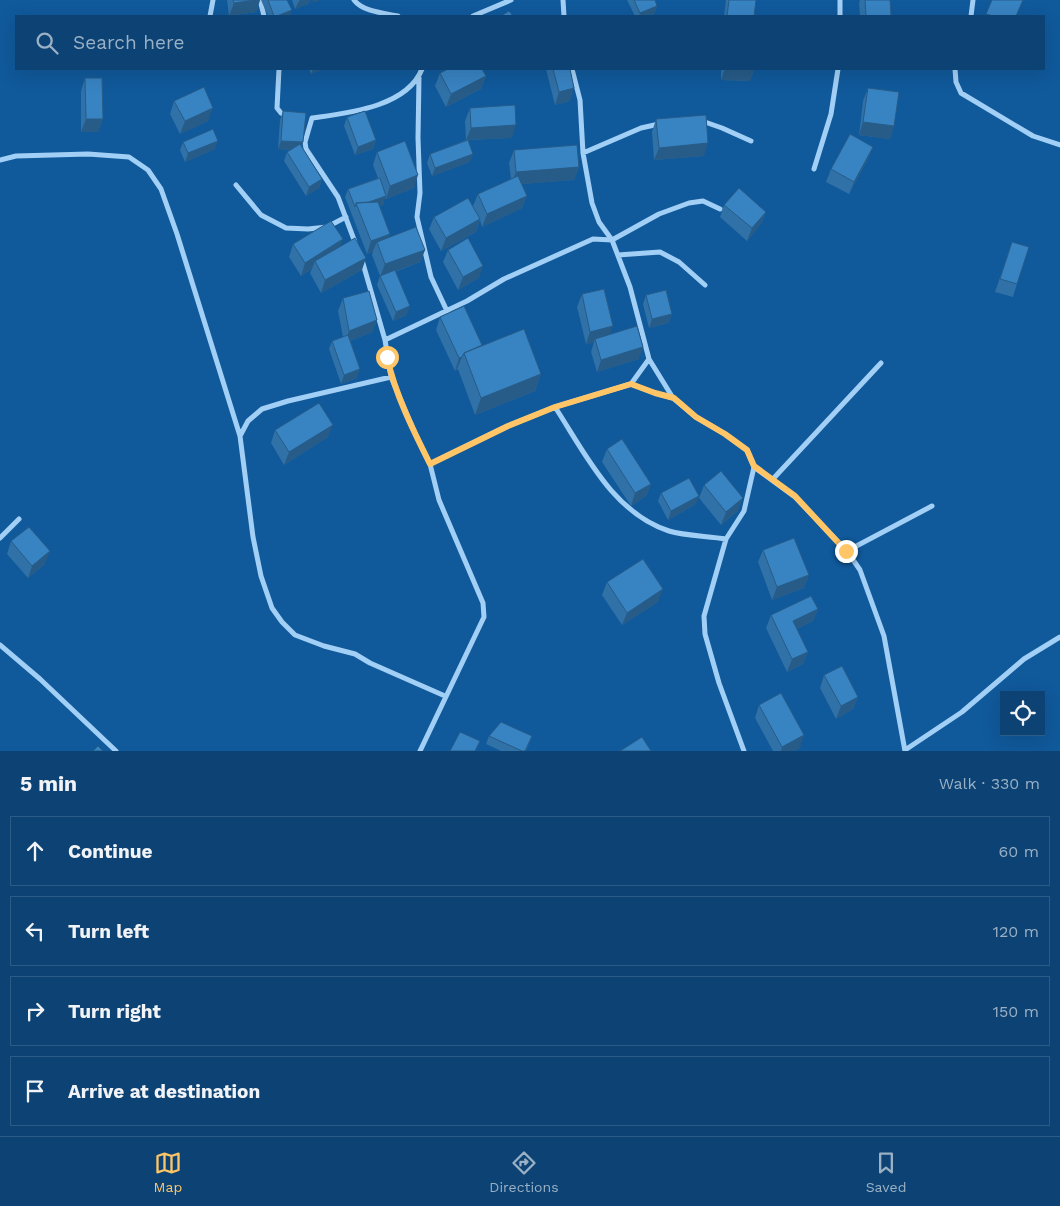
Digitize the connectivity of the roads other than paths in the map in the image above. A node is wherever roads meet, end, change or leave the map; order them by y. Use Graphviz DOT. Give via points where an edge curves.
graph roads {
  1 [pos="212,0"];
  2 [pos="260,0"];
  3 [pos="354,0"];
  4 [pos="511,0"];
  5 [pos="563,0"];
  6 [pos="840,0"];
  7 [pos="973,0"];
  8 [pos="210,15"];
  9 [pos="264,15"];
  10 [pos="393,15"];
  11 [pos="475,15"];
  12 [pos="564,15"];
  13 [pos="840,15"];
  14 [pos="971,15"];
  15 [pos="280,70"];
  16 [pos="422,70"];
  17 [pos="572,70"];
  18 [pos="838,70"];
  19 [pos="955,70"];
  20 [pos="419,76"];
  21 [pos="295,117"];
  22 [pos="304,118"];
  23 [pos="312,118"];
  24 [pos="695,119"];
  25 [pos="668,122"];
  26 [pos="751,141"];
  27 [pos="1060,144"];
  28 [pos="582,153"];
  29 [pos="0,160"];
  30 [pos="814,169"];
  31 [pos="236,185"];
  32 [pos="720,208"];
  33 [pos="346,217"];
  34 [pos="612,240"];
  35 [pos="618,255"];
  36 [pos="706,285"];
  37 [pos="447,311"];
  38 [pos="385,340"];
  39 [pos="649,359"];
  40 [pos="880,363"];
  41 [pos="391,377"];
  42 [pos="631,384"];
  43 [pos="674,398"];
  44 [pos="555,407"];
  45 [pos="240,436"];
  46 [pos="430,464"];
  47 [pos="754,466"];
  48 [pos="772,480"];
  49 [pos="932,506"];
  50 [pos="19,519"];
  51 [pos="0,538"];
  52 [pos="726,539"];
  53 [pos="846,551"];
  54 [pos="1060,637"];
  55 [pos="0,644"];
  56 [pos="445,696"];
  57 [pos="116,751"];
  58 [pos="420,751"];
  59 [pos="744,751"];
  60 [pos="905,751"];
  1 -- 8 [label="street"];
  2 -- 9 [label="street"];
  3 -- 10 [label="street" via="368,10"];
  4 -- 11 [label="street"];
  5 -- 12 [label="street"];
  6 -- 13 [label="street"];
  7 -- 14 [label="street"];
  15 -- 21 [label="street" via="277,108 287,116"];
  16 -- 20 [label="street"];
  17 -- 28 [label="street" via="580,100"];
  18 -- 30 [label="street" via="831,114"];
  19 -- 27 [label="street" via="961,93 1033,136"];
  20 -- 23 [label="street" via="392,100"];
  20 -- 37 [label="street" via="418,217 431,277"];
  22 -- 23 [label="street"];
  23 -- 33 [label="street" via="306,149 338,197"];
  24 -- 26 [label="street"];
  25 -- 28 [label="street" via="641,128"];
  28 -- 34 [label="street" via="592,203 599,222"];
  29 -- 45 [label="street" via="16,156 88,154 129,157 148,170 160,189 177,234"];
  31 -- 33 [label="street" via="261,216 286,228 308,230 327,227"];
  32 -- 34 [label="street" via="703,201 690,202 658,214"];
  33 -- 38 [label="street" via="368,277"];
  34 -- 35 [label="street"];
  34 -- 37 [label="street" via="593,238 497,283"];
  35 -- 36 [label="street" via="660,252"];
  35 -- 39 [label="street" via="630,286"];
  37 -- 38 [label="street"];
  38 -- 41 [label="street"];
  39 -- 42 [label="street"];
  39 -- 43 [label="street"];
  40 -- 48 [label="street"];
  41 -- 45 [label="street" via="262,409 248,421"];
  41 -- 46 [label="street"];
  42 -- 43 [label="street"];
  42 -- 44 [label="street"];
  43 -- 47 [label="street" via="696,417 747,450"];
  44 -- 46 [label="street"];
  44 -- 52 [label="street" via="586,458 625,504 670,532"];
  45 -- 56 [label="street" via="252,537 272,608 282,622 295,635 355,654"];
  46 -- 56 [label="street" via="439,500 483,603 484,617"];
  47 -- 48 [label="street"];
  47 -- 52 [label="street" via="744,511"];
  48 -- 53 [label="street" via="795,496"];
  49 -- 53 [label="street"];
  50 -- 51 [label="street"];
  52 -- 59 [label="street" via="704,616 705,634"];
  53 -- 60 [label="street" via="860,570 884,636"];
  54 -- 60 [label="street" via="1024,659 962,712"];
  55 -- 57 [label="street"];
  56 -- 58 [label="street"];
}
